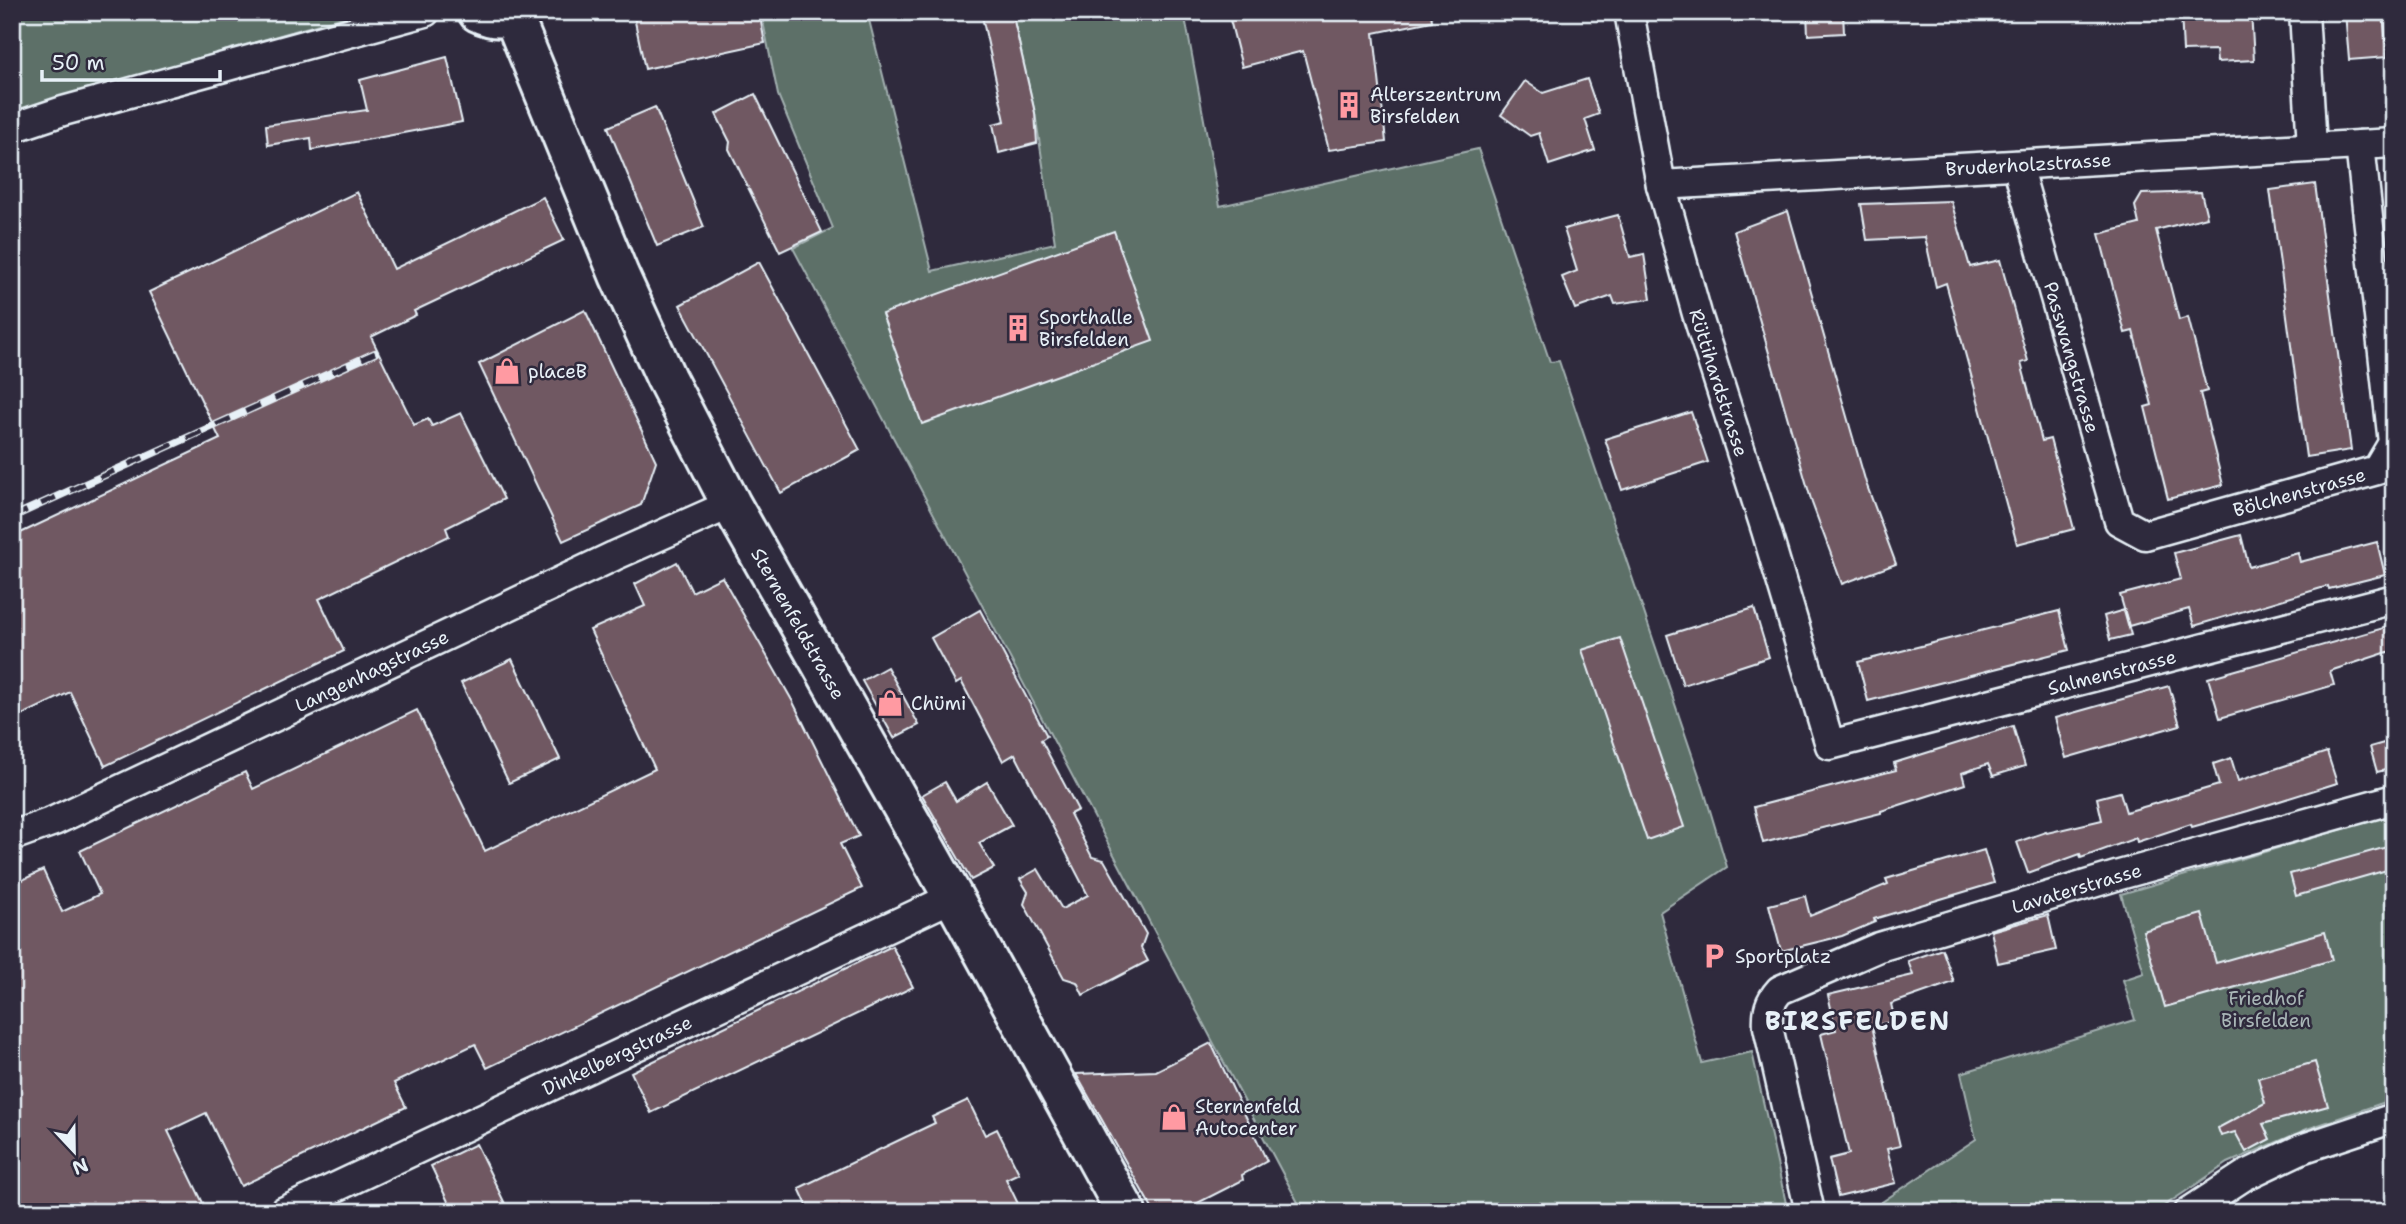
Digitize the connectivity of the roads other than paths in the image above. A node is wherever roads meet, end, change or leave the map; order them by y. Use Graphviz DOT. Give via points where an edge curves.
graph roads {
  1 [pos="425,12"];
  2 [pos="1629,12"];
  3 [pos="2304,12"];
  4 [pos="503,13"];
  5 [pos="12,128"];
  6 [pos="2394,144"];
  7 [pos="2360,145"];
  8 [pos="2312,147"];
  9 [pos="2017,165"];
  10 [pos="1661,185"];
  11 [pos="731,504"];
  12 [pos="2144,535"];
  13 [pos="2394,599"];
  14 [pos="1830,745"];
  15 [pos="2394,799"];
  16 [pos="12,836"];
  17 [pos="953,897"];
  18 [pos="2394,1118"];
  19 [pos="283,1212"];
  20 [pos="1126,1212"];
  21 [pos="1810,1212"];
  22 [pos="2189,1212"];
  1 -- 5 [label="street"];
  2 -- 10 [label="street, Rüttihardstrasse"];
  3 -- 8 [label="street"];
  4 -- 11 [label="street, Sternenfeldstrasse" via="666,378"];
  6 -- 7 [label="street, Bruderholzstrasse"];
  7 -- 8 [label="street, Bruderholzstrasse"];
  7 -- 12 [label="street, Bölchenstrasse" via="2393,443 2377,470"];
  8 -- 9 [label="street, Bruderholzstrasse"];
  9 -- 10 [label="street, Bruderholzstrasse"];
  9 -- 12 [label="street, Passwangstrasse" via="2119,521"];
  10 -- 14 [label="street, Rüttihardstrasse"];
  11 -- 16 [label="street, Langenhagstrasse" via="54,821"];
  11 -- 17 [label="street, Sternenfeldstrasse"];
  13 -- 14 [label="street, Salmenstrasse"];
  15 -- 21 [label="street, Lavaterstrasse" via="1879,947 1780,990 1771,1000 1768,1027"];
  17 -- 19 [label="street, Dinkelbergstrasse"];
  17 -- 20 [label="street, Sternenfeldstrasse"];
  18 -- 22 [label="street" via="2301,1149 2244,1176"];
}
